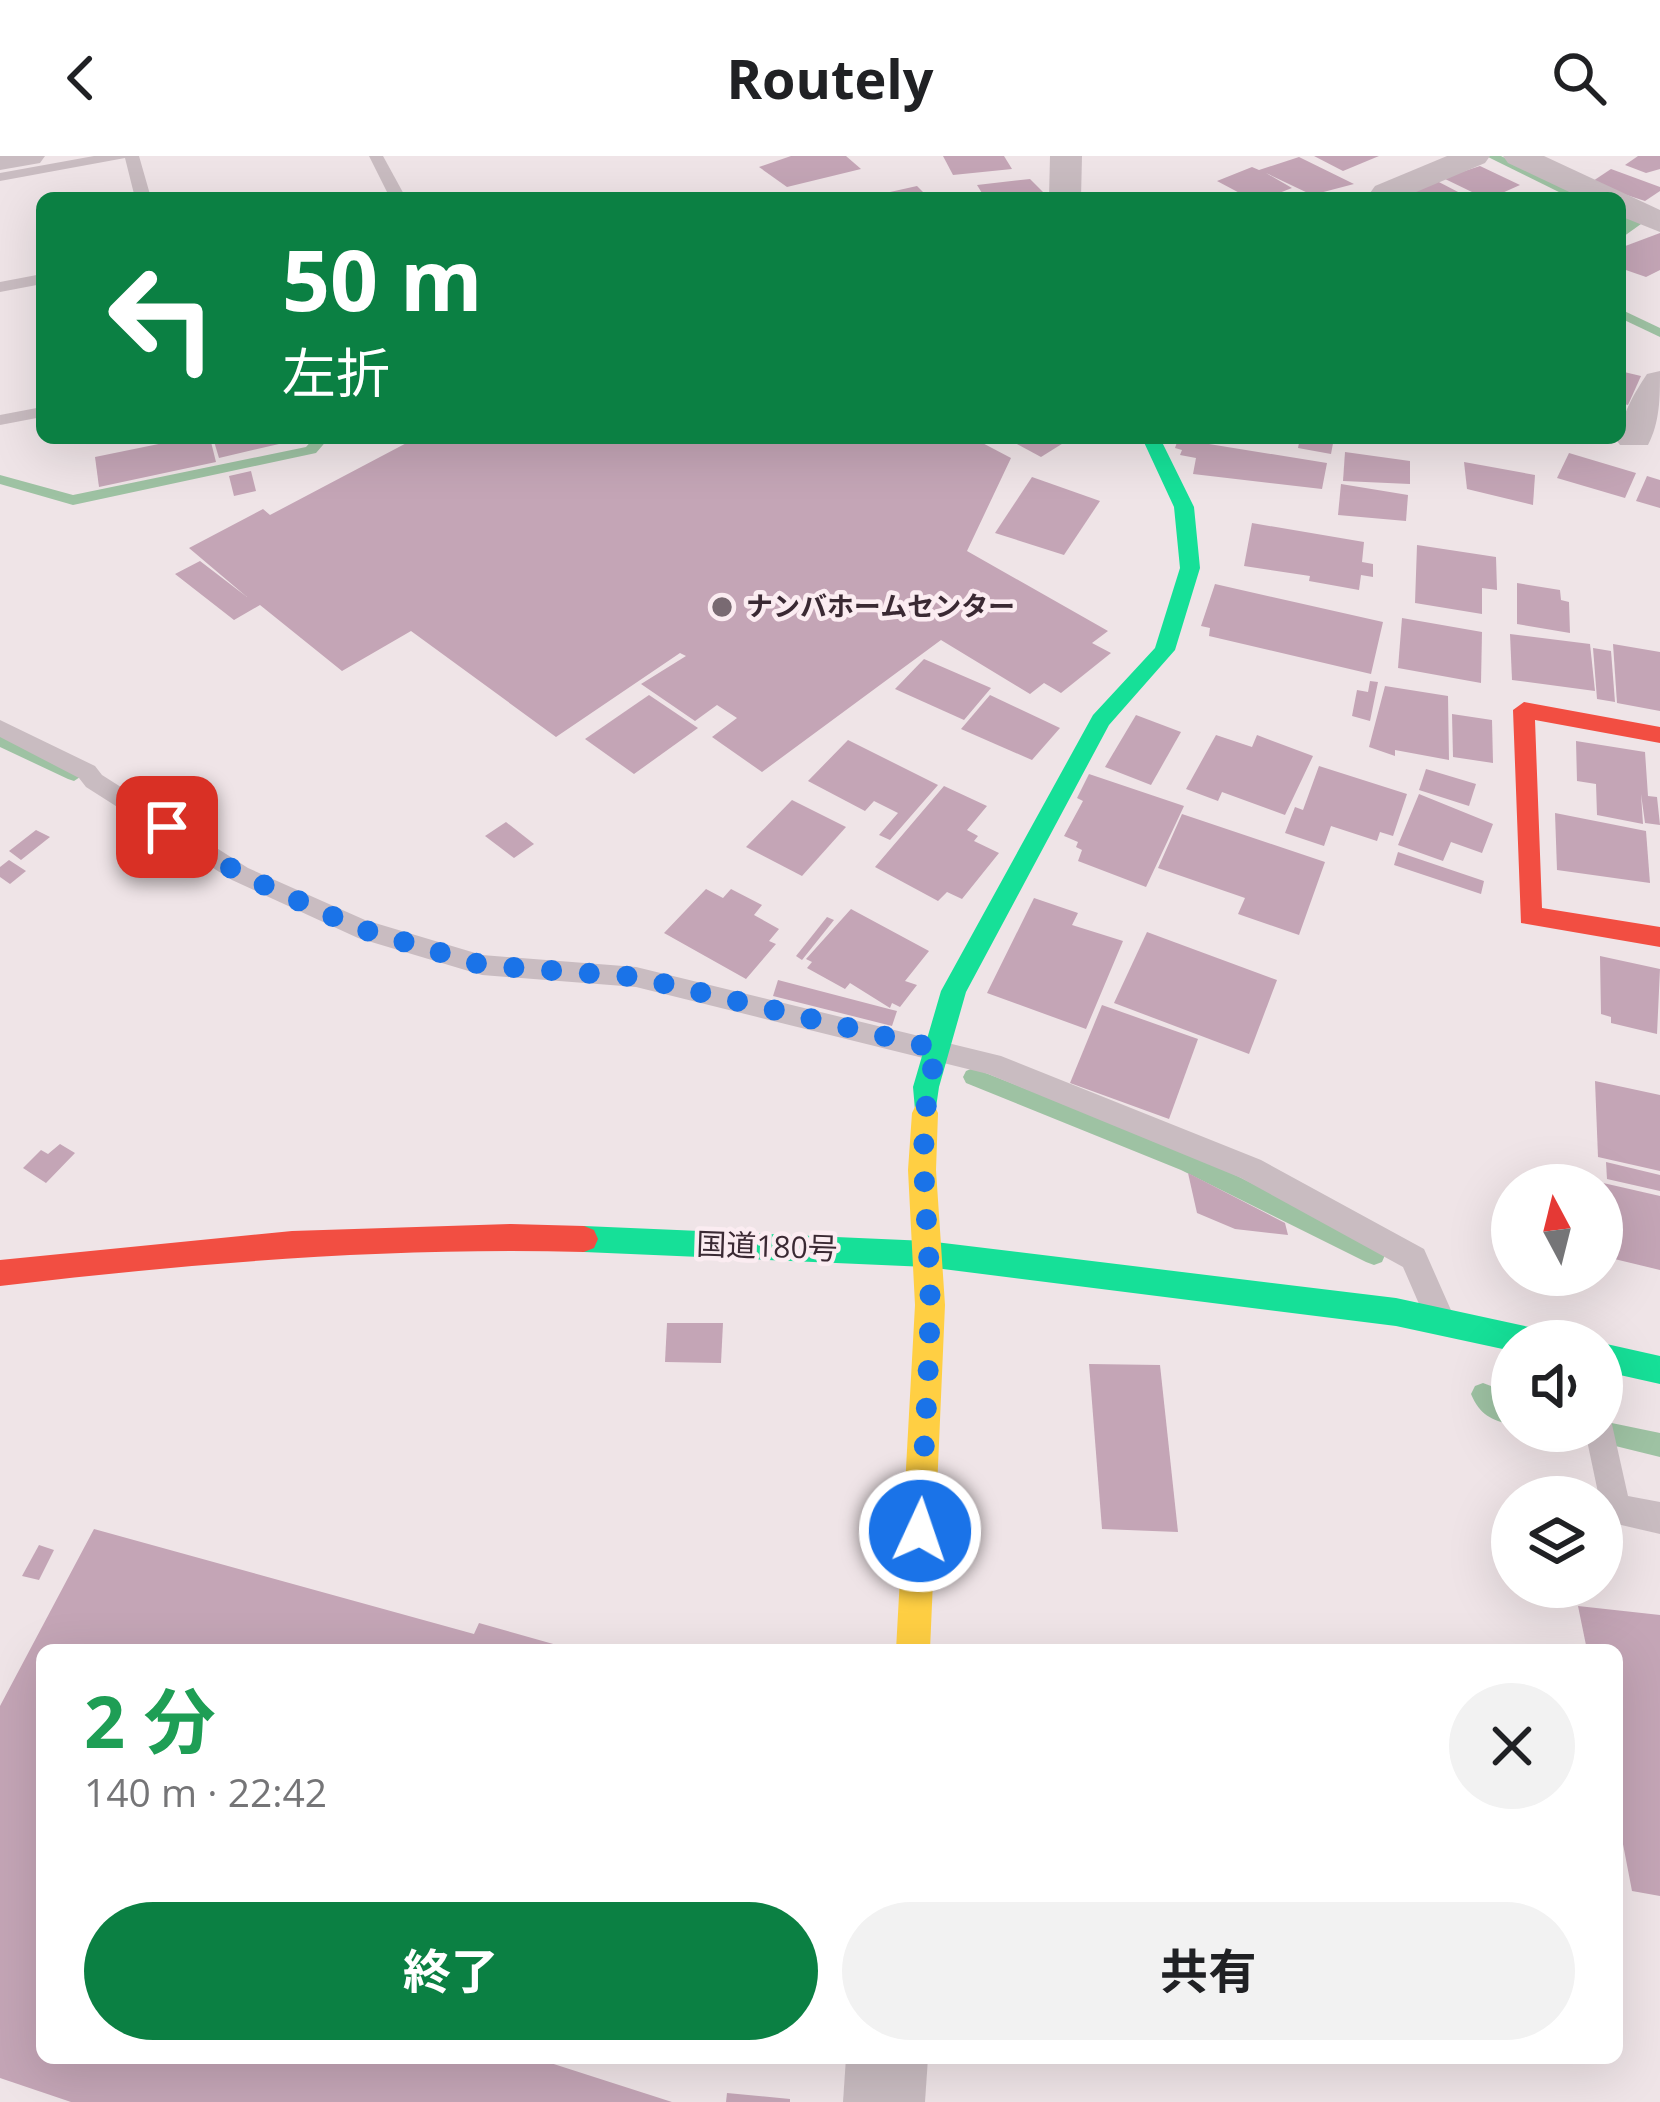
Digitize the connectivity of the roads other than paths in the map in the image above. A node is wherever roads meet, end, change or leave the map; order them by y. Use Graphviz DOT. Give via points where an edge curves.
graph roads {
  1 [pos="29,156"];
  2 [pos="119,156"];
  3 [pos="132,156"];
  4 [pos="376,156"];
  5 [pos="1066,156"];
  6 [pos="1474,156"];
  7 [pos="1519,156"];
  8 [pos="0,161"];
  9 [pos="0,177"];
  10 [pos="1555,188"];
  11 [pos="141,192"];
  12 [pos="395,192"];
  13 [pos="1065,192"];
  14 [pos="1388,192"];
  15 [pos="1626,206"];
  16 [pos="1660,222"];
  17 [pos="36,280"];
  18 [pos="0,287"];
  19 [pos="1660,382"];
  20 [pos="36,413"];
  21 [pos="0,420"];
  22 [pos="1638,439"];
  23 [pos="1154,444"];
  24 [pos="0,728"];
  25 [pos="1660,735"];
  26 [pos="1660,938"];
  27 [pos="938,1049"];
  28 [pos="927,1254"];
  29 [pos="0,1273"];
  30 [pos="1441,1322"];
  31 [pos="1491,1333"];
  32 [pos="1623,1362"];
  33 [pos="1660,1370"];
  34 [pos="1604,1452"];
  35 [pos="1660,1518"];
  36 [pos="913,1644"];
  37 [pos="887,2064"];
  38 [pos="884,2102"];
  1 -- 8 [label="street"];
  2 -- 9 [label="lane"];
  3 -- 11 [label="lane"];
  4 -- 12 [label="lane"];
  5 -- 13 [label="street"];
  6 -- 14 [label="street"];
  7 -- 10 [label="street"];
  15 -- 16 [label="street"];
  17 -- 18 [label="lane"];
  19 -- 22 [label="street"];
  20 -- 21 [label="lane"];
  23 -- 27 [label="main road" via="1184,507 1190,568 1165,650 1101,720 1052,802 954,991"];
  24 -- 27 [label="lane" via="87,772 240,874 358,928 482,965 636,977"];
  25 -- 26 [label="main road" via="1525,710 1530,916"];
  27 -- 28 [label="main road" via="926,1088"];
  27 -- 30 [label="lane" via="1251,1169 1414,1258"];
  28 -- 29 [label="main road, 国道180号" via="530,1237 324,1243"];
  28 -- 30 [label="main road, 国道180号"];
  28 -- 36 [label="main road"];
  30 -- 31 [label="main road, 国道180号"];
  32 -- 33 [label="main road"];
  34 -- 35 [label="lane" via="1615,1510"];
  37 -- 38 [label="street"];
}
